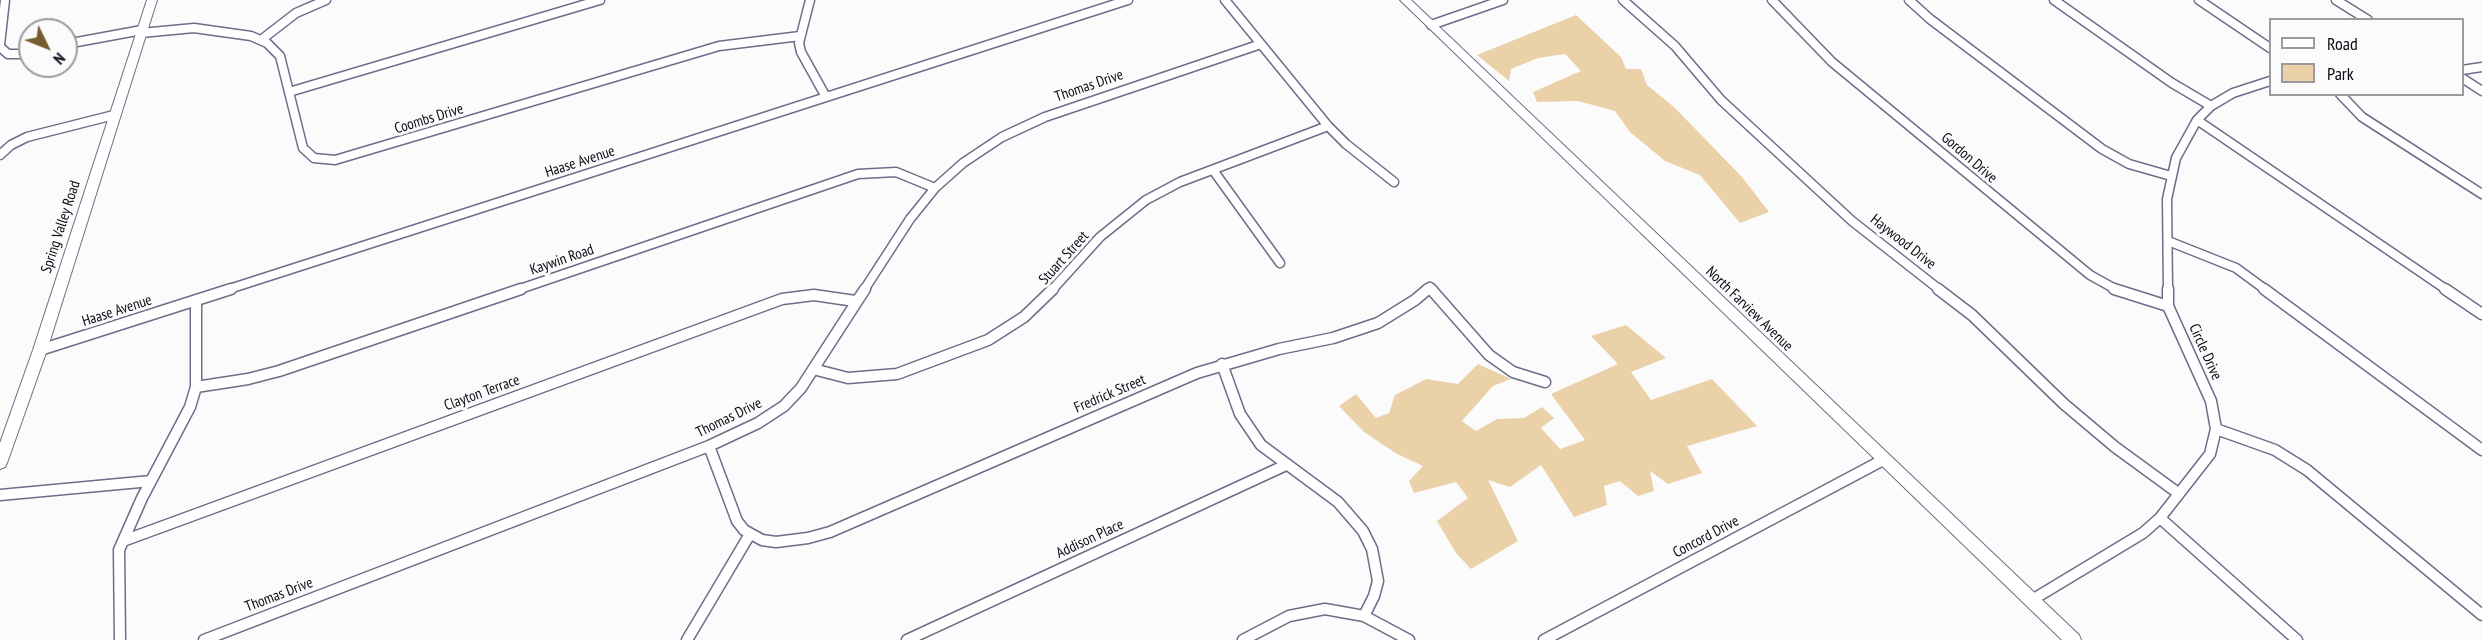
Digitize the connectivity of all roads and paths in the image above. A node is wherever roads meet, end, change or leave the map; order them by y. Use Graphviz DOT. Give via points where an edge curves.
graph roads {
  1 [pos="5,0"];
  2 [pos="152,0"];
  3 [pos="326,0"];
  4 [pos="600,0"];
  5 [pos="810,0"];
  6 [pos="1128,0"];
  7 [pos="1226,0"];
  8 [pos="1405,0"];
  9 [pos="1503,0"];
  10 [pos="1623,0"];
  11 [pos="1772,0"];
  12 [pos="1909,0"];
  13 [pos="2054,0"];
  14 [pos="2199,0"];
  15 [pos="2336,0"];
  16 [pos="2365,18"];
  17 [pos="1431,25"];
  18 [pos="142,32"];
  19 [pos="800,36"];
  20 [pos="261,40"];
  21 [pos="0,42"];
  22 [pos="78,42"];
  23 [pos="1261,44"];
  24 [pos="2269,47"];
  25 [pos="18,54"];
  26 [pos="2482,66"];
  27 [pos="2464,70"];
  28 [pos="2464,79"];
  29 [pos="2269,82"];
  30 [pos="2482,91"];
  31 [pos="289,92"];
  32 [pos="2342,96"];
  33 [pos="826,97"];
  34 [pos="2211,106"];
  35 [pos="114,115"];
  36 [pos="2198,120"];
  37 [pos="1328,126"];
  38 [pos="0,155"];
  39 [pos="1213,170"];
  40 [pos="2170,176"];
  41 [pos="1394,182"];
  42 [pos="935,189"];
  43 [pos="2482,194"];
  44 [pos="2168,241"];
  45 [pos="1280,262"];
  46 [pos="196,300"];
  47 [pos="855,301"];
  48 [pos="2168,306"];
  49 [pos="2482,314"];
  50 [pos="40,350"];
  51 [pos="1222,364"];
  52 [pos="813,369"];
  53 [pos="1545,382"];
  54 [pos="196,387"];
  55 [pos="2216,429"];
  56 [pos="709,446"];
  57 [pos="2482,450"];
  58 [pos="1883,460"];
  59 [pos="0,464"];
  60 [pos="1286,465"];
  61 [pos="151,481"];
  62 [pos="2178,494"];
  63 [pos="0,495"];
  64 [pos="2160,518"];
  65 [pos="750,534"];
  66 [pos="123,541"];
  67 [pos="2032,600"];
  68 [pos="2482,615"];
  69 [pos="1364,616"];
  70 [pos="120,640"];
  71 [pos="204,640"];
  72 [pos="687,640"];
  73 [pos="907,640"];
  74 [pos="1243,640"];
  75 [pos="1409,640"];
  76 [pos="1544,640"];
  77 [pos="2073,640"];
  78 [pos="2297,640"];
  1 -- 21 [label="street"];
  2 -- 18 [label="street, Spring Valley Road"];
  3 -- 20 [label="street" via="296,13"];
  4 -- 31 [label="street"];
  5 -- 19 [label="street"];
  6 -- 33 [label="street, Haase Avenue"];
  7 -- 23 [label="street"];
  8 -- 17 [label="street, North Farview Avenue"];
  9 -- 17 [label="street"];
  10 -- 62 [label="street, Haywood Drive" via="1675,46 1721,100 1852,221 1972,315 2064,404"];
  11 -- 48 [label="street, Gordon Drive" via="1832,62 2090,275 2122,293"];
  12 -- 40 [label="street" via="2102,149 2129,164"];
  13 -- 34 [label="street"];
  14 -- 24 [label="street"];
  15 -- 16 [label="street"];
  17 -- 58 [label="street, North Farview Avenue"];
  18 -- 20 [label="street" via="194,28"];
  18 -- 22 [label="street"];
  18 -- 35 [label="street, Spring Valley Road"];
  19 -- 31 [label="street, Coombs Drive" via="719,46 335,160 314,158 303,148"];
  19 -- 33 [label="street" via="801,52"];
  20 -- 31 [label="street, Coombs Drive" via="280,56"];
  21 -- 25 [label="street" via="8,54"];
  23 -- 37 [label="street"];
  23 -- 42 [label="street, Thomas Drive" via="1021,127 980,150"];
  26 -- 27 [label="street"];
  28 -- 30 [label="street"];
  29 -- 34 [label="street, Circle Drive" via="2233,93"];
  32 -- 43 [label="street" via="2362,117"];
  33 -- 46 [label="street, Haase Avenue"];
  34 -- 36 [label="street, Circle Drive"];
  35 -- 38 [label="street" via="27,137 11,144"];
  35 -- 50 [label="street, Spring Valley Road"];
  36 -- 40 [label="street, Circle Drive"];
  36 -- 49 [label="street"];
  37 -- 39 [label="street, Stuart Street"];
  37 -- 41 [label="street"];
  39 -- 45 [label="street"];
  39 -- 52 [label="street, Stuart Street" via="1146,200 1119,220 1043,300 988,340 897,374 848,378"];
  40 -- 44 [label="street, Circle Drive"];
  42 -- 47 [label="street, Thomas Drive"];
  42 -- 54 [label="street, Kaywin Road" via="896,172 858,174 279,371"];
  44 -- 48 [label="street, Circle Drive"];
  44 -- 57 [label="street" via="2236,268"];
  46 -- 50 [label="street, Haase Avenue"];
  46 -- 54 [label="street"];
  47 -- 52 [label="street, Thomas Drive"];
  47 -- 66 [label="street, Clayton Terrace" via="814,294 782,299"];
  48 -- 55 [label="street, Circle Drive" via="2211,401"];
  50 -- 59 [label="street, Spring Valley Road"];
  51 -- 53 [label="street, Fredrick Street" via="1354,332 1396,313 1430,287 1494,359 1513,372"];
  51 -- 60 [label="street" via="1249,430"];
  51 -- 65 [label="street, Fredrick Street" via="830,532 776,542"];
  52 -- 56 [label="street, Thomas Drive" via="784,406"];
  54 -- 61 [label="street" via="190,407"];
  55 -- 62 [label="street, Circle Drive" via="2210,454"];
  55 -- 68 [label="street" via="2275,450 2307,470"];
  56 -- 65 [label="street" via="737,521"];
  56 -- 71 [label="street, Thomas Drive"];
  58 -- 67 [label="street, North Farview Avenue"];
  58 -- 76 [label="street, Concord Drive"];
  60 -- 69 [label="street" via="1338,502 1363,531 1372,549 1378,580"];
  60 -- 73 [label="street, Addison Place"];
  61 -- 63 [label="street"];
  61 -- 66 [label="street"];
  62 -- 64 [label="street, Circle Drive"];
  64 -- 67 [label="street, Circle Drive" via="2143,533"];
  64 -- 78 [label="street"];
  65 -- 72 [label="street"];
  66 -- 70 [label="street" via="119,550"];
  67 -- 77 [label="street, North Farview Avenue"];
  69 -- 74 [label="street" via="1335,610 1307,611"];
  69 -- 75 [label="street"];
}
